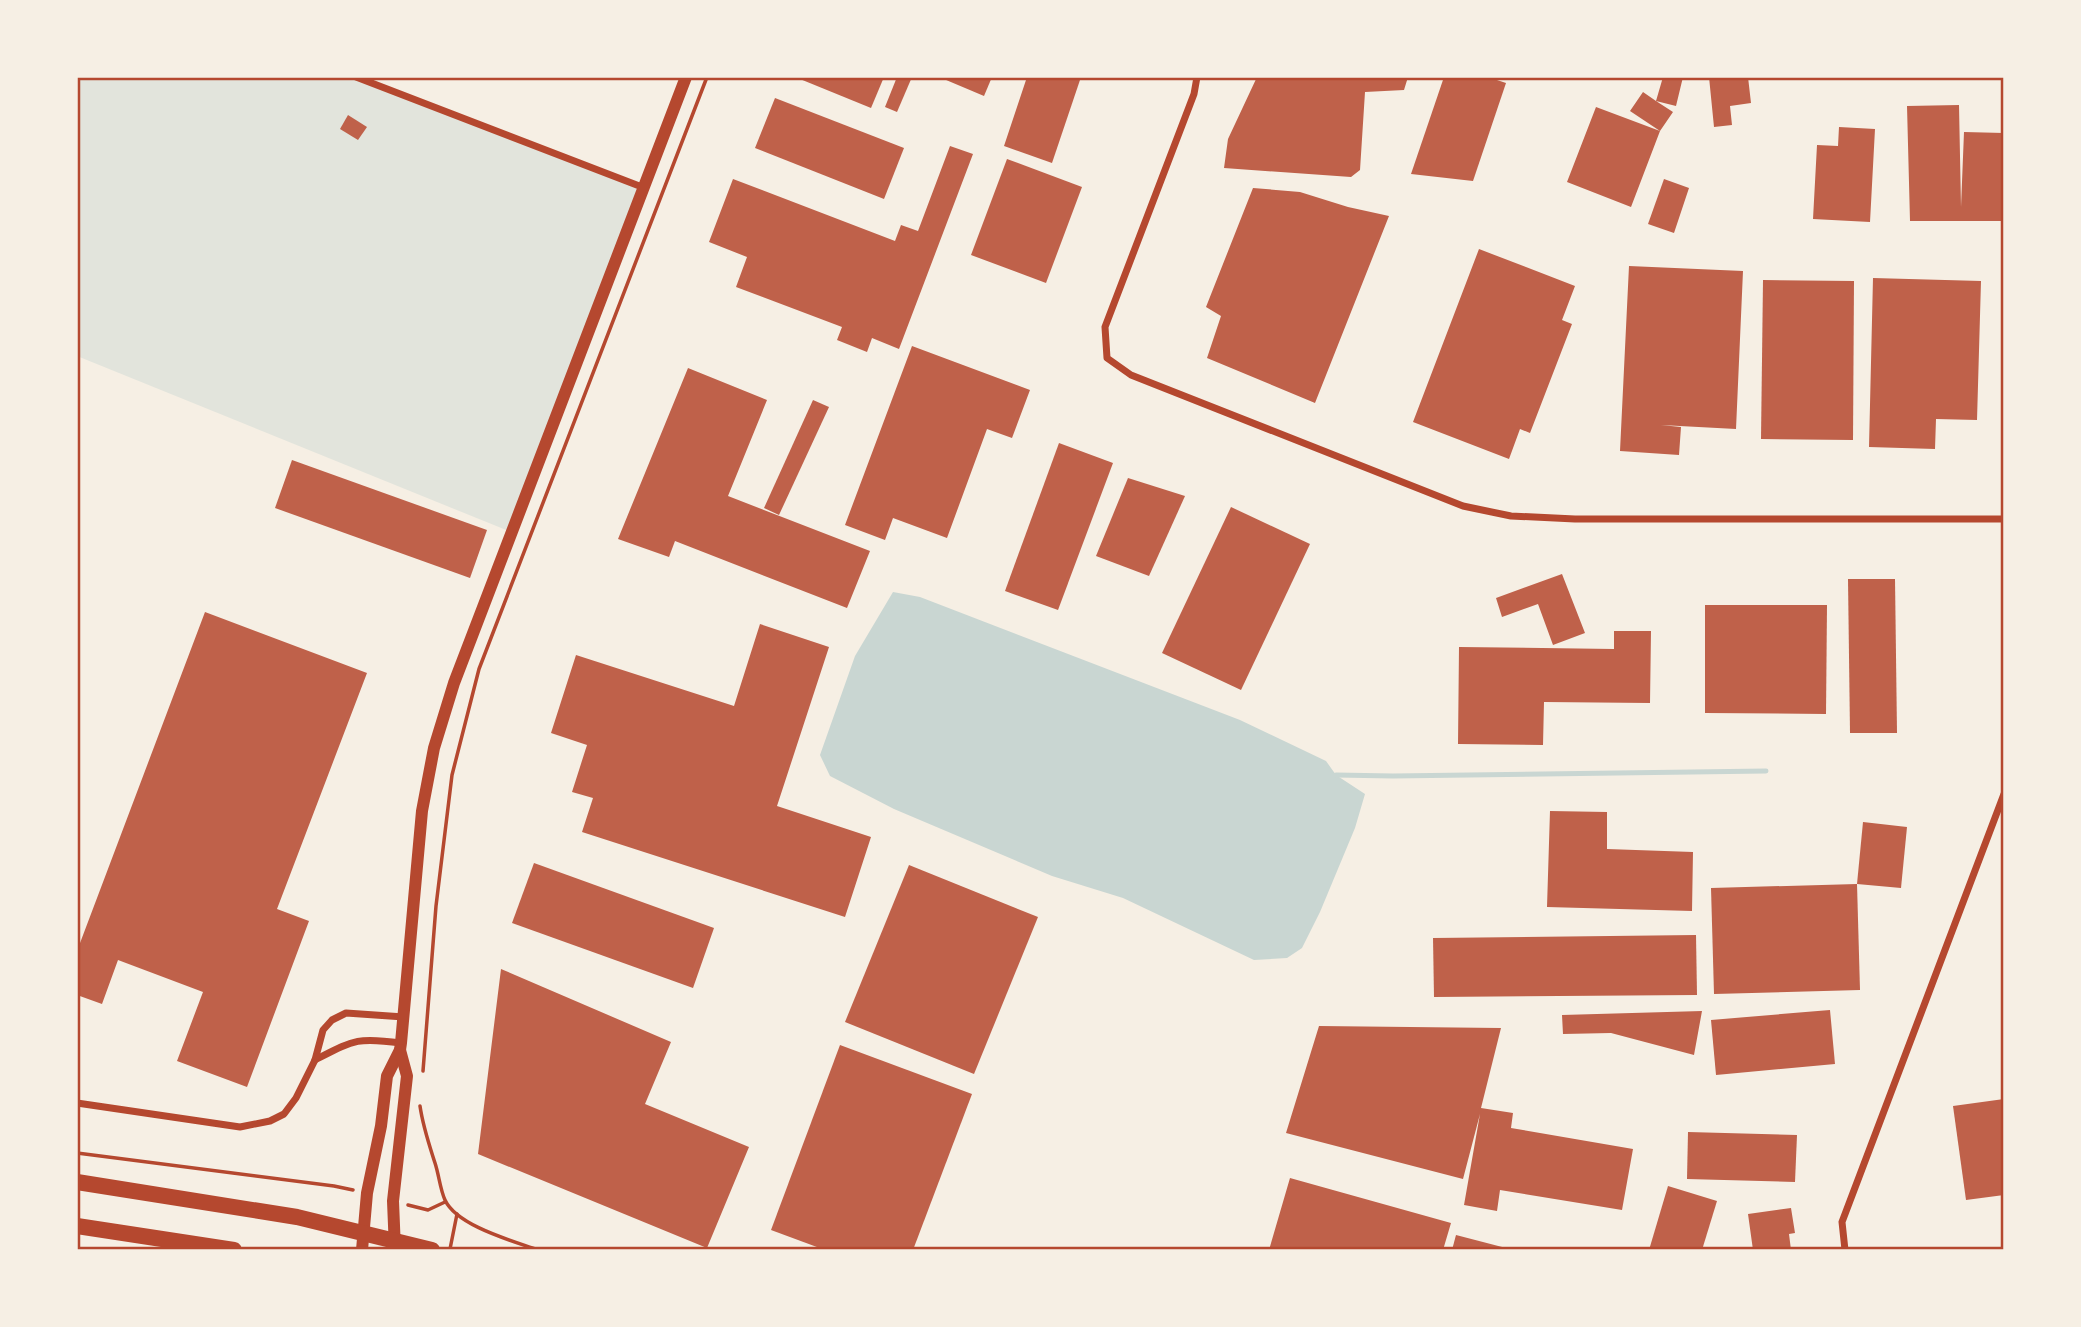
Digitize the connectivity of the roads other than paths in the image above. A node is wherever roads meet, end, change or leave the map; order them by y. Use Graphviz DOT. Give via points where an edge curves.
graph roads {
  1 [pos="356,77"];
  2 [pos="385,77"];
  3 [pos="686,77"];
  4 [pos="1197,77"];
  5 [pos="381,87"];
  6 [pos="642,187"];
  7 [pos="2004,519"];
  8 [pos="2004,794"];
  9 [pos="404,1017"];
  10 [pos="401,1047"];
  11 [pos="315,1060"];
  12 [pos="77,1103"];
  13 [pos="77,1182"];
  14 [pos="77,1226"];
  15 [pos="363,1233"];
  16 [pos="395,1245"];
  17 [pos="234,1250"];
  18 [pos="362,1250"];
  19 [pos="432,1250"];
  20 [pos="1845,1250"];
  1 -- 5 [label="street"];
  2 -- 5 [label="street"];
  3 -- 6 [label="street"];
  4 -- 7 [label="street" via="1105,327 1107,358 1131,375 1464,506 1511,516"];
  5 -- 6 [label="street"];
  6 -- 9 [label="street" via="454,683 434,748 422,811"];
  8 -- 20 [label="street" via="1842,1222"];
  9 -- 10 [label="street"];
  9 -- 11 [label="street" via="346,1013 323,1030"];
  10 -- 11 [label="street" via="369,1039 350,1041"];
  10 -- 15 [label="street" via="387,1076"];
  10 -- 16 [label="street" via="407,1076 393,1201"];
  11 -- 12 [label="street" via="284,1114 256,1125 240,1127"];
  13 -- 15 [label="main road" via="297,1217"];
  14 -- 17 [label="main road"];
  15 -- 16 [label="main road"];
  15 -- 18 [label="street"];
  16 -- 19 [label="main road"];
}
